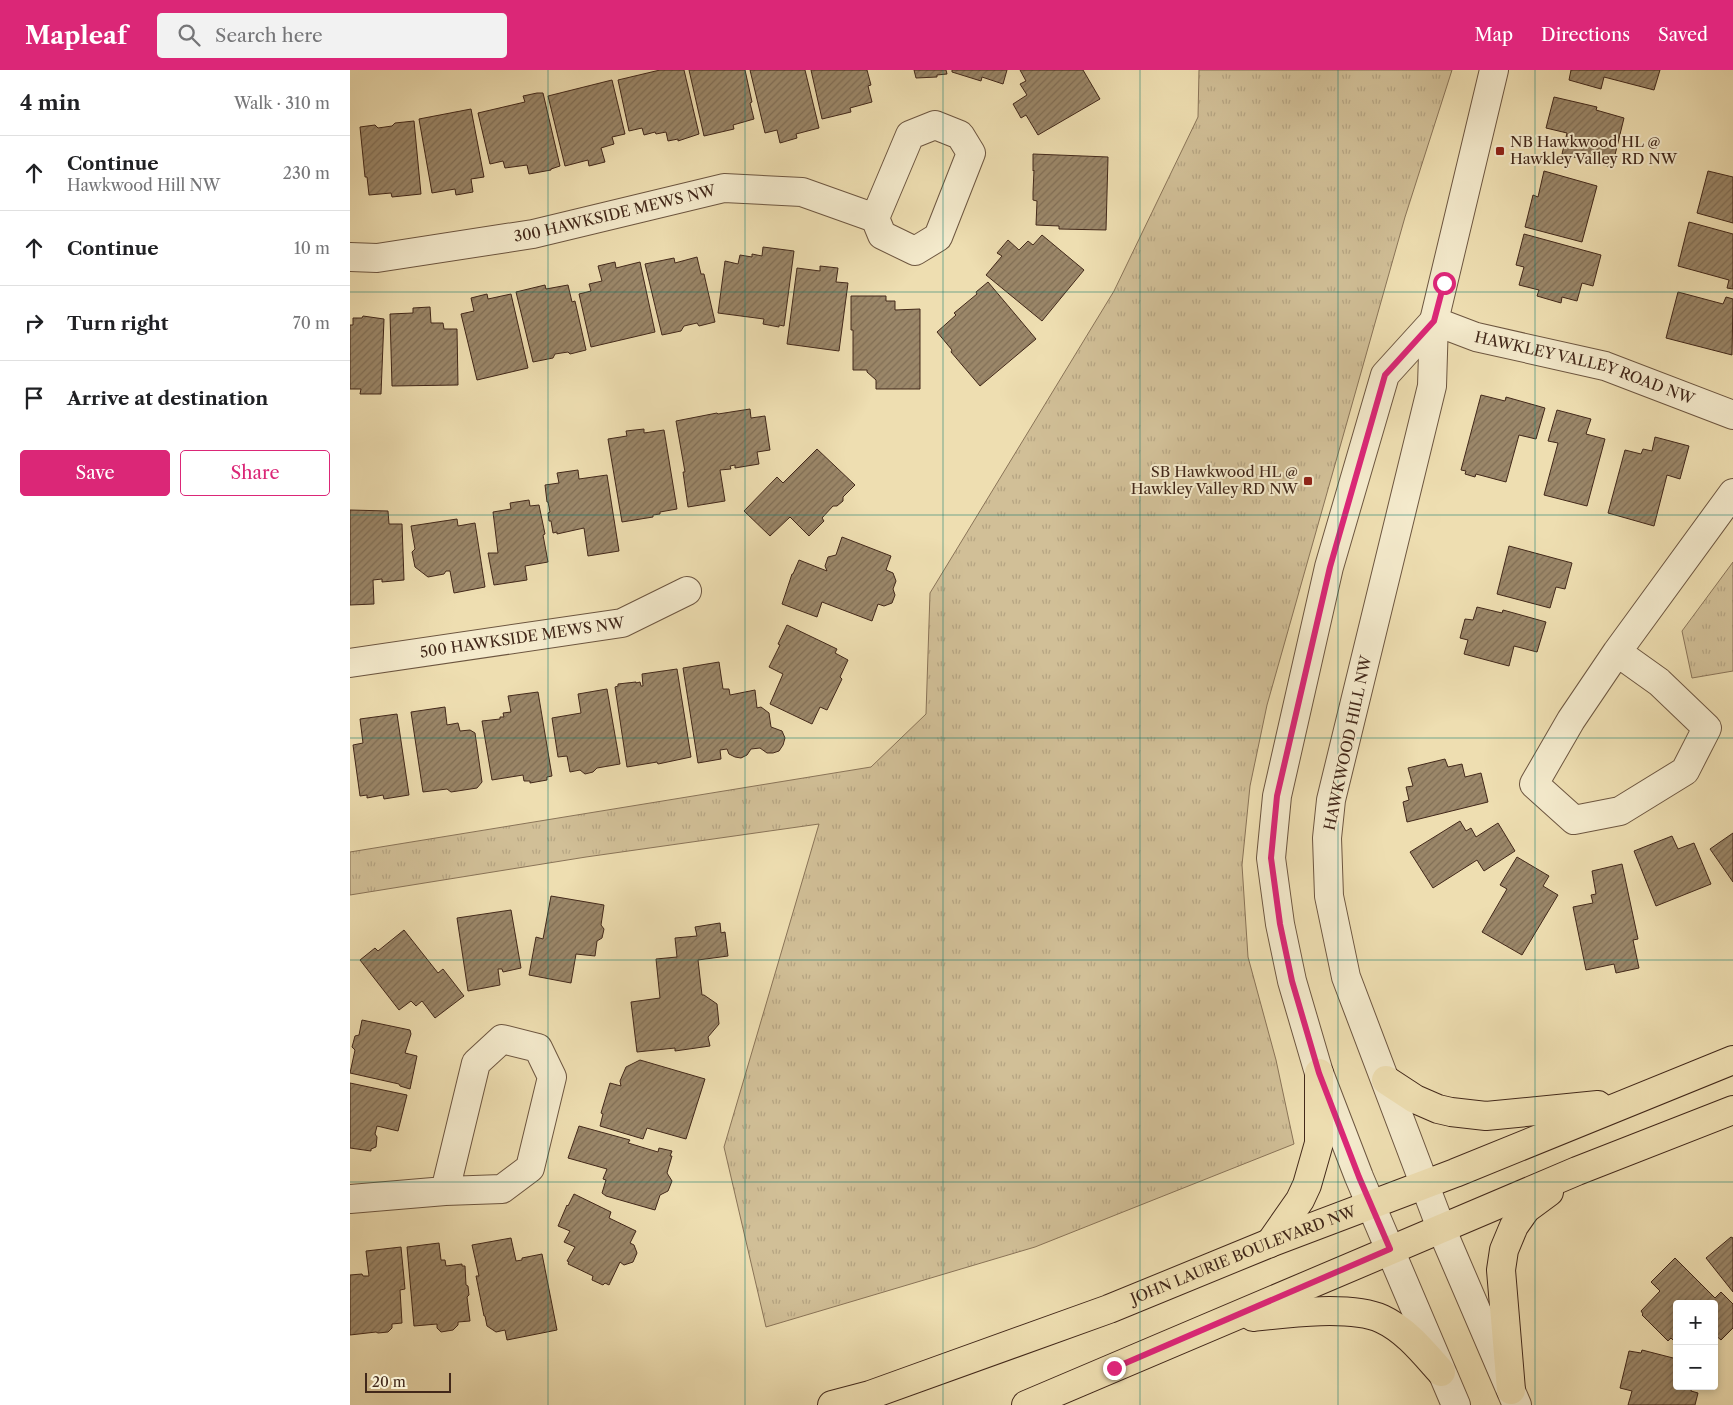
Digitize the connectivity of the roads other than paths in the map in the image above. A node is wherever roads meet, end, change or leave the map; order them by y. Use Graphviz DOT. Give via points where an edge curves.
graph roads {
  1 [pos="1494,70"];
  2 [pos="875,218"];
  3 [pos="350,257"];
  4 [pos="1434,321"];
  5 [pos="1733,415"];
  6 [pos="1733,493"];
  7 [pos="687,591"];
  8 [pos="1617,652"];
  9 [pos="350,663"];
  10 [pos="1733,1060"];
  11 [pos="1319,1073"];
  12 [pos="1386,1080"];
  13 [pos="1627,1102"];
  14 [pos="1733,1110"];
  15 [pos="1577,1171"];
  16 [pos="1425,1186"];
  17 [pos="446,1191"];
  18 [pos="350,1199"];
  19 [pos="1371,1205"];
  20 [pos="1442,1228"];
  21 [pos="1270,1243"];
  22 [pos="1390,1249"];
  23 [pos="1222,1321"];
  24 [pos="1441,1372"];
  25 [pos="1514,1397"];
  26 [pos="832,1405"];
  27 [pos="1026,1405"];
  28 [pos="1456,1405"];
  1 -- 4 [label="street, HAWKWOOD HILL NW"];
  2 -- 3 [label="street, 300 HAWKSIDE MEWS NW" via="802,192 724,188 533,234 377,258"];
  4 -- 5 [label="street, HAWKLEY VALLEY ROAD NW" via="1476,337 1605,366"];
  4 -- 11 [label="street, HAWKWOOD HILL NW" via="1385,375 1330,567 1277,796 1271,858 1280,924 1292,981"];
  4 -- 12 [label="street, HAWKWOOD HILL NW" via="1432,386 1332,800 1327,838 1329,896 1346,977"];
  6 -- 8 [label="street"];
  7 -- 9 [label="street, 500 HAWKSIDE MEWS NW" via="622,623"];
  8 -- 8 [label="street" via="1571,720 1534,784 1574,820 1620,810 1685,770 1707,728 1659,682"];
  10 -- 13 [label="main road, JOHN LAURIE BOULEVARD NW"];
  11 -- 19 [label="street, HAWKWOOD HILL NW"];
  11 -- 21 [label="main road" via="1319,1143 1307,1185"];
  12 -- 13 [label="main road" via="1438,1109 1486,1116"];
  12 -- 16 [label="street, HAWKWOOD HILL NW"];
  13 -- 16 [label="main road, JOHN LAURIE BOULEVARD NW"];
  14 -- 15 [label="main road"];
  15 -- 20 [label="main road"];
  15 -- 25 [label="main road" via="1526,1209 1514,1226 1504,1250 1501,1270"];
  16 -- 19 [label="main road, JOHN LAURIE BOULEVARD NW"];
  16 -- 20 [label="street, HAWKWOOD HILL NW"];
  17 -- 17 [label="street" via="502,1189 530,1168 552,1077 538,1048 502,1039 476,1063"];
  17 -- 18 [label="street"];
  19 -- 21 [label="main road, JOHN LAURIE BOULEVARD NW"];
  19 -- 22 [label="street, HAWKWOOD HILL NW"];
  20 -- 22 [label="main road"];
  20 -- 25 [label="street, HAWKWOOD HILL NW"];
  21 -- 26 [label="main road, JOHN LAURIE BOULEVARD NW" via="1109,1309"];
  22 -- 23 [label="main road"];
  22 -- 24 [label="street, HAWKWOOD HILL NW"];
  23 -- 24 [label="main road" via="1300,1312 1350,1312 1382,1319 1418,1346"];
  23 -- 27 [label="main road"];
  24 -- 28 [label="street, HAWKWOOD HILL NW"];
}
